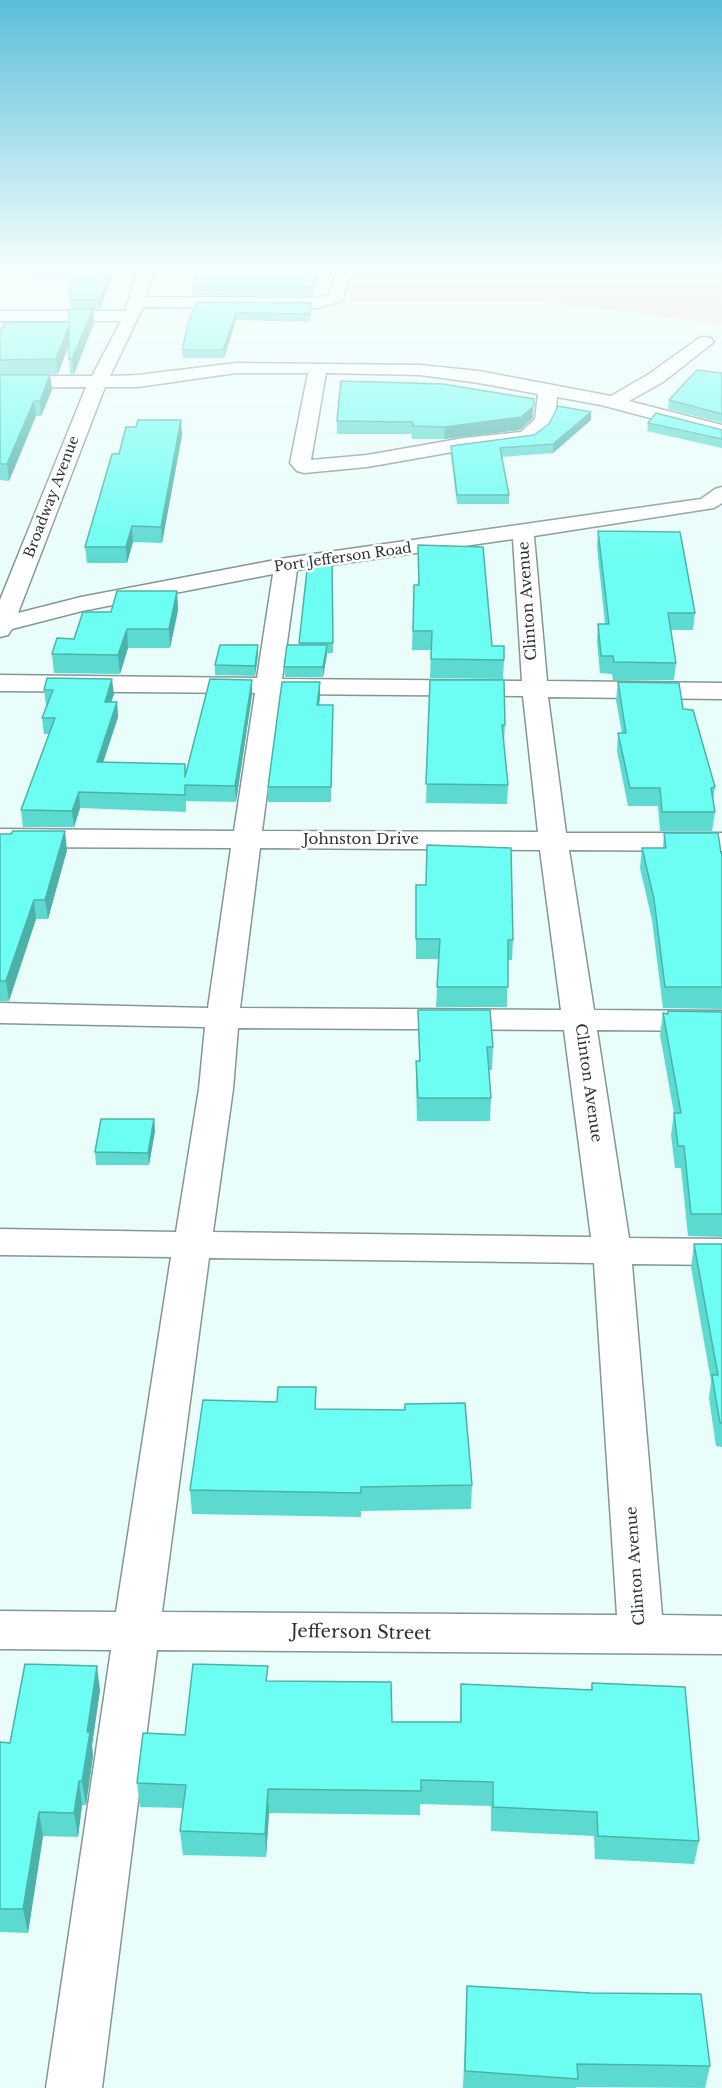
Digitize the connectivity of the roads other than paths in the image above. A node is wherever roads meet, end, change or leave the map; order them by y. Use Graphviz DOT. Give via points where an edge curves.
graph roads {
  1 [pos="107,362"];
  2 [pos="678,362"];
  3 [pos="318,368"];
  4 [pos="0,382"];
  5 [pos="97,383"];
  6 [pos="548,389"];
  7 [pos="613,403"];
  8 [pos="722,431"];
  9 [pos="717,500"];
  10 [pos="524,532"];
  11 [pos="286,565"];
  12 [pos="1,627"];
  13 [pos="0,684"];
  14 [pos="269,687"];
  15 [pos="535,690"];
  16 [pos="722,691"];
  17 [pos="0,838"];
  18 [pos="248,840"];
  19 [pos="554,841"];
  20 [pos="722,842"];
  21 [pos="0,1013"];
  22 [pos="223,1018"];
  23 [pos="579,1020"];
  24 [pos="722,1021"];
  25 [pos="0,1242"];
  26 [pos="192,1245"];
  27 [pos="612,1251"];
  28 [pos="722,1252"];
  29 [pos="0,1630"];
  30 [pos="137,1631"];
  31 [pos="722,1635"];
  32 [pos="641,1636"];
  33 [pos="74,2088"];
  1 -- 5 [label="street, Broadway Avenue"];
  2 -- 7 [label="street"];
  3 -- 5 [label="street" via="236,369"];
  3 -- 6 [label="street" via="420,370"];
  3 -- 6 [label="street" via="300,463 304,467 526,437 545,419"];
  4 -- 5 [label="street"];
  5 -- 12 [label="street, Broadway Avenue"];
  6 -- 7 [label="street"];
  7 -- 8 [label="street"];
  9 -- 10 [label="street, Port Jefferson Road"];
  10 -- 11 [label="street, Port Jefferson Road"];
  10 -- 15 [label="street, Clinton Avenue"];
  11 -- 12 [label="street, Port Jefferson Road" via="81,604"];
  11 -- 14 [label="street"];
  13 -- 14 [label="street"];
  14 -- 15 [label="street"];
  14 -- 18 [label="street"];
  15 -- 16 [label="street"];
  15 -- 19 [label="street, Clinton Avenue"];
  17 -- 18 [label="street, Johnston Drive"];
  18 -- 19 [label="street, Johnston Drive"];
  18 -- 22 [label="street"];
  19 -- 20 [label="street, Johnston Drive"];
  19 -- 23 [label="street, Clinton Avenue"];
  21 -- 22 [label="street"];
  22 -- 23 [label="street"];
  22 -- 26 [label="street"];
  23 -- 24 [label="street"];
  23 -- 27 [label="street, Clinton Avenue"];
  25 -- 26 [label="street"];
  26 -- 27 [label="street"];
  26 -- 30 [label="street"];
  27 -- 28 [label="street"];
  27 -- 32 [label="street, Clinton Avenue"];
  29 -- 30 [label="street, Jefferson Street"];
  30 -- 32 [label="street, Jefferson Street"];
  30 -- 33 [label="street"];
  31 -- 32 [label="street, Jefferson Street"];
}
